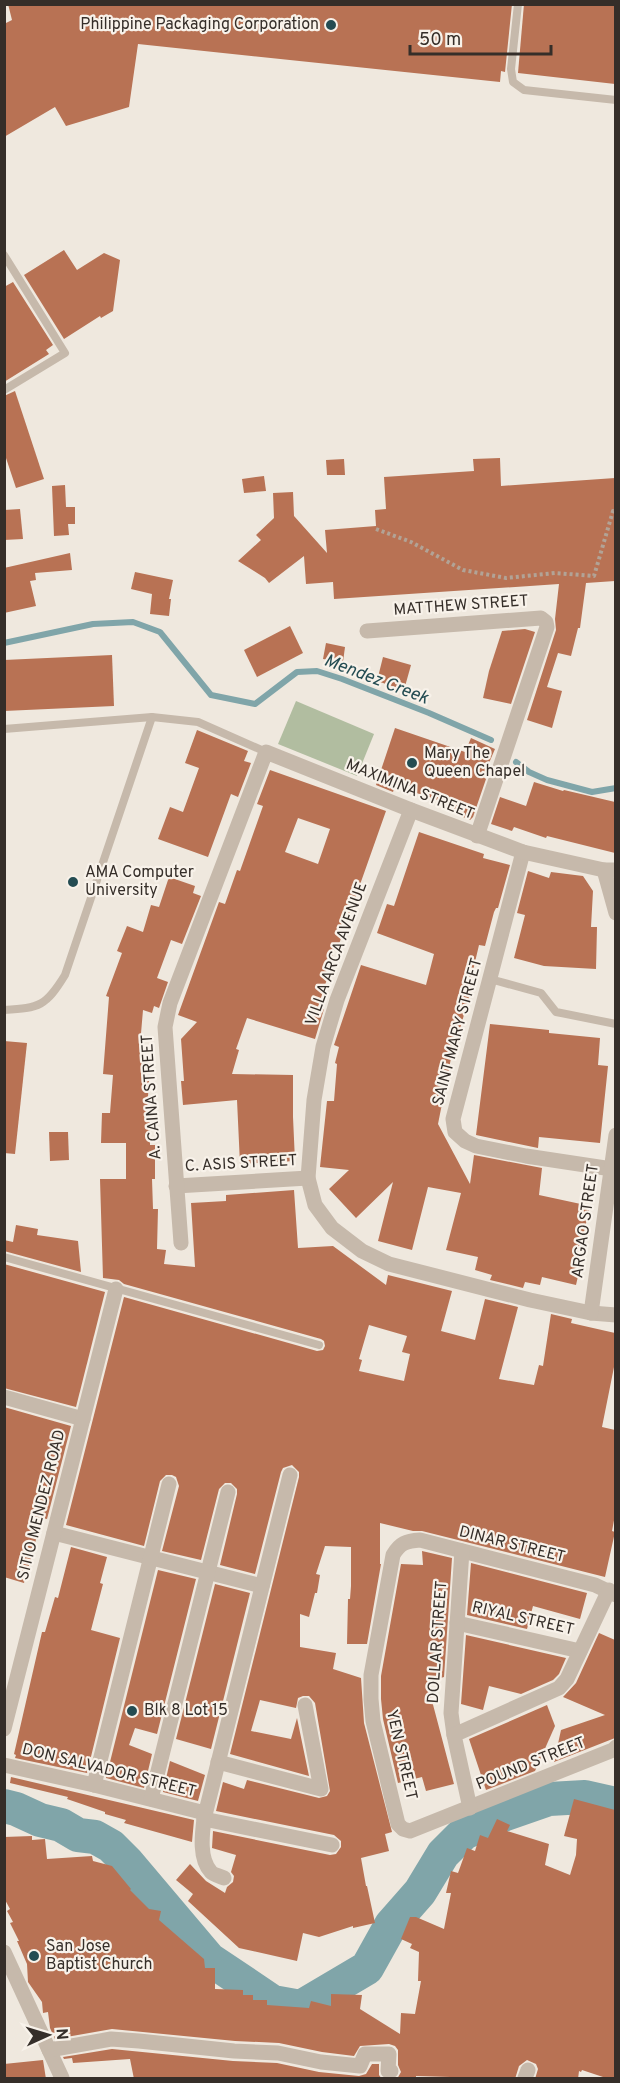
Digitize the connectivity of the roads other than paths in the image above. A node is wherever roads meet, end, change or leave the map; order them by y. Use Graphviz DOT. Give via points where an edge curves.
graph roads {
  1 [pos="518,4"];
  2 [pos="615,100"];
  3 [pos="4,255"];
  4 [pos="4,390"];
  5 [pos="367,631"];
  6 [pos="152,717"];
  7 [pos="4,729"];
  8 [pos="266,752"];
  9 [pos="411,810"];
  10 [pos="477,836"];
  11 [pos="523,852"];
  12 [pos="610,870"];
  13 [pos="615,913"];
  14 [pos="490,979"];
  15 [pos="4,1010"];
  16 [pos="615,1024"];
  17 [pos="615,1135"];
  18 [pos="612,1169"];
  19 [pos="308,1178"];
  20 [pos="176,1186"];
  21 [pos="181,1243"];
  22 [pos="4,1257"];
  23 [pos="116,1289"];
  24 [pos="591,1312"];
  25 [pos="615,1315"];
  26 [pos="320,1345"];
  27 [pos="4,1397"];
  28 [pos="82,1419"];
  29 [pos="290,1475"];
  30 [pos="169,1484"];
  31 [pos="228,1492"];
  32 [pos="54,1533"];
  33 [pos="398,1545"];
  34 [pos="462,1551"];
  35 [pos="151,1557"];
  36 [pos="208,1572"];
  37 [pos="262,1587"];
  38 [pos="612,1592"];
  39 [pos="458,1623"];
  40 [pos="580,1651"];
  41 [pos="305,1705"];
  42 [pos="4,1729"];
  43 [pos="454,1735"];
  44 [pos="615,1747"];
  45 [pos="218,1762"];
  46 [pos="4,1765"];
  47 [pos="94,1785"];
  48 [pos="151,1799"];
  49 [pos="470,1808"];
  50 [pos="204,1816"];
  51 [pos="332,1845"];
  52 [pos="224,1878"];
  53 [pos="4,1952"];
  54 [pos="49,2050"];
  55 [pos="391,2072"];
  56 [pos="62,2079"];
  1 -- 2 [label="lane" via="513,82 524,90"];
  3 -- 4 [label="lane" via="65,353"];
  5 -- 10 [label="street, MATTHEW STREET" via="541,618 546,622"];
  6 -- 7 [label="lane, MAXIMINA STREET"];
  6 -- 8 [label="lane, MAXIMINA STREET" via="198,722"];
  6 -- 15 [label="lane" via="65,975 51,997 30,1009"];
  8 -- 9 [label="street, MAXIMINA STREET"];
  8 -- 20 [label="street, A. CAINA STREET" via="170,1003 165,1027"];
  9 -- 10 [label="street, MAXIMINA STREET"];
  9 -- 19 [label="street, VILLA ARCA AVENUE" via="337,1000 323,1047"];
  10 -- 11 [label="street, MAXIMINA STREET"];
  11 -- 12 [label="street, MAXIMINA STREET"];
  11 -- 14 [label="street, SAINT MARY STREET"];
  12 -- 13 [label="street"];
  14 -- 16 [label="lane" via="541,993 556,1012"];
  14 -- 18 [label="street, SAINT MARY STREET" via="453,1119 454,1132 476,1146"];
  17 -- 18 [label="street, ARGAO STREET"];
  18 -- 24 [label="street, ARGAO STREET"];
  19 -- 20 [label="street, C. ASIS STREET"];
  19 -- 24 [label="street, VILLA ARCA AVENUE" via="315,1204 332,1228 362,1251 389,1264"];
  20 -- 21 [label="street, A. CAINA STREET"];
  22 -- 23 [label="lane"];
  23 -- 26 [label="lane"];
  23 -- 28 [label="street, SITIO MENDEZ ROAD"];
  24 -- 25 [label="street, VILLA ARCA AVENUE"];
  27 -- 28 [label="street"];
  28 -- 32 [label="street, SITIO MENDEZ ROAD"];
  29 -- 37 [label="street"];
  30 -- 35 [label="street"];
  31 -- 36 [label="street"];
  32 -- 35 [label="street"];
  32 -- 42 [label="street, SITIO MENDEZ ROAD"];
  33 -- 34 [label="street, DINAR STREET" via="420,1540"];
  33 -- 49 [label="street, YEN STREET" via="371,1675 373,1721 398,1824 410,1831"];
  34 -- 38 [label="street, DINAR STREET"];
  34 -- 39 [label="street, DOLLAR STREET"];
  35 -- 36 [label="street"];
  35 -- 47 [label="street"];
  36 -- 37 [label="street"];
  36 -- 48 [label="street"];
  37 -- 45 [label="street"];
  38 -- 40 [label="street"];
  39 -- 40 [label="street, RIYAL STREET"];
  39 -- 43 [label="street, DOLLAR STREET" via="451,1713"];
  40 -- 43 [label="street" via="559,1688"];
  41 -- 45 [label="street" via="321,1789"];
  43 -- 49 [label="street, POUND STREET"];
  44 -- 49 [label="street, POUND STREET"];
  45 -- 50 [label="street"];
  46 -- 47 [label="street, DON SALVADOR STREET"];
  47 -- 48 [label="street, DON SALVADOR STREET"];
  48 -- 50 [label="street, DON SALVADOR STREET"];
  50 -- 51 [label="street, DON SALVADOR STREET"];
  50 -- 52 [label="street" via="201,1838 207,1864 211,1872"];
  53 -- 54 [label="street"];
  54 -- 55 [label="street" via="111,2040 139,2041 278,2053 360,2066 365,2054 389,2054"];
  54 -- 56 [label="street"];
}
